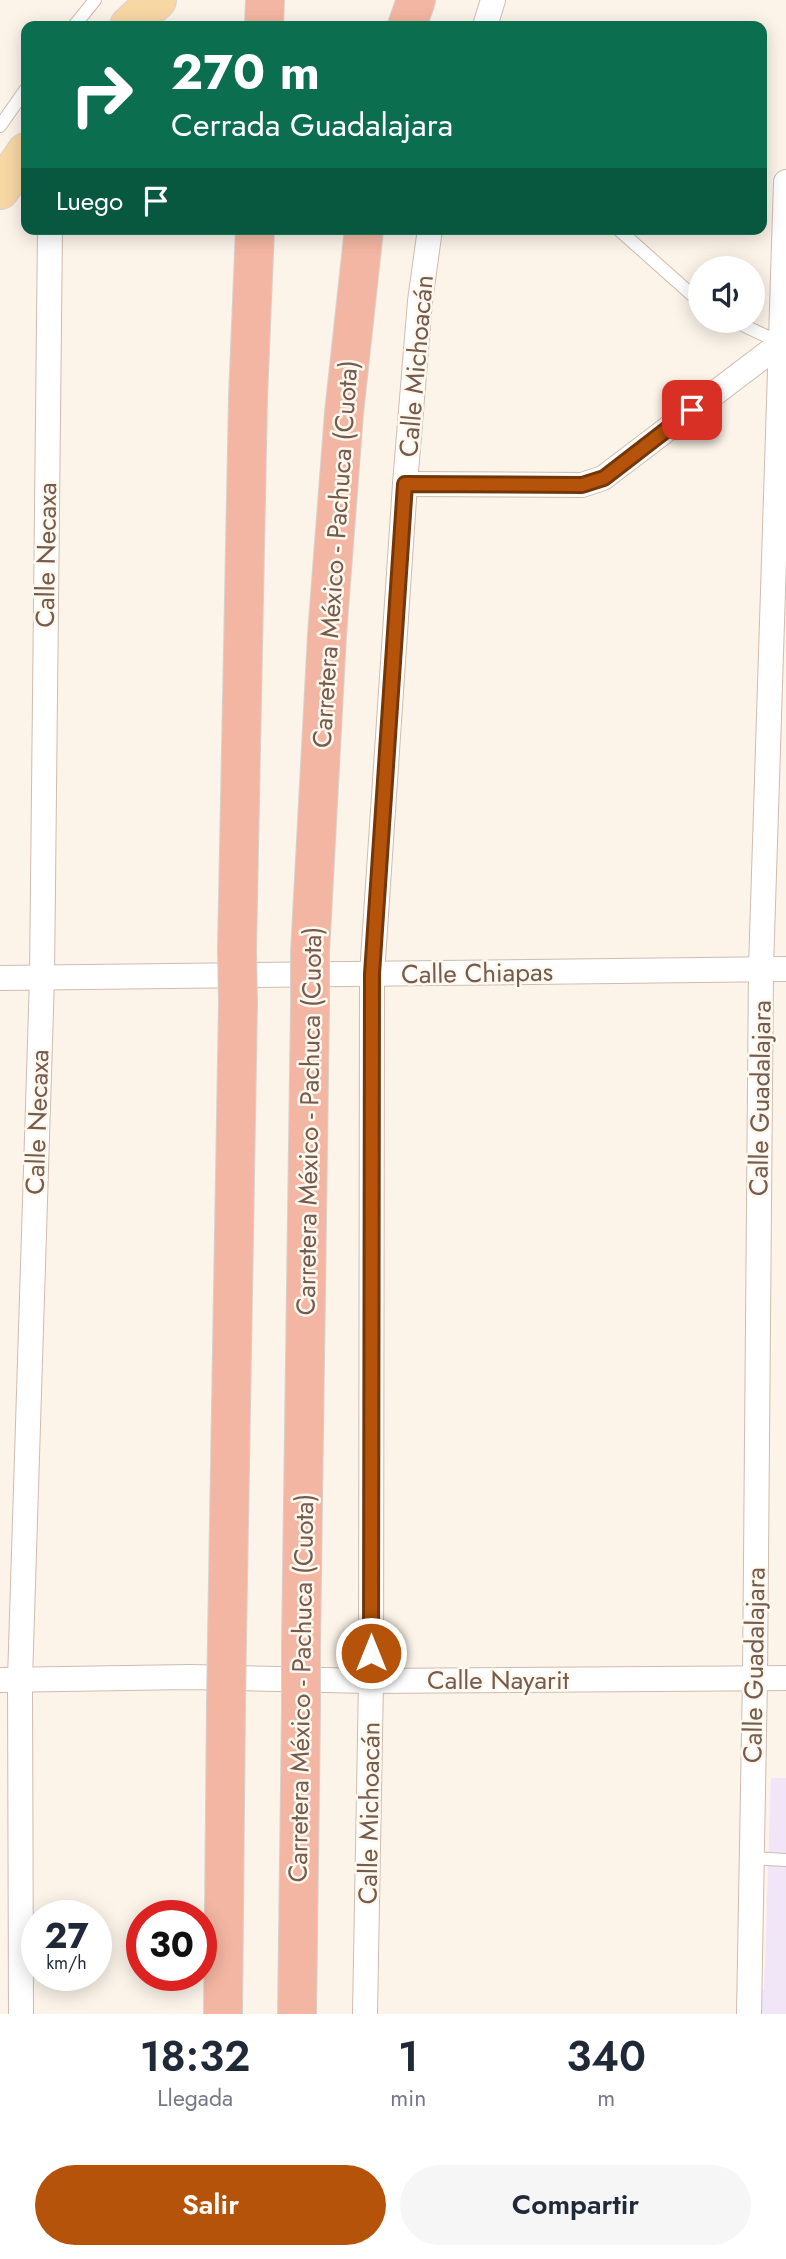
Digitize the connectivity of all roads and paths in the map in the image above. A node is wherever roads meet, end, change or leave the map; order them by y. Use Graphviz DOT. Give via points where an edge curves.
graph roads {
  1 [pos="95,0"];
  2 [pos="157,0"];
  3 [pos="265,0"];
  4 [pos="416,0"];
  5 [pos="493,0"];
  6 [pos="78,21"];
  7 [pos="134,21"];
  8 [pos="264,21"];
  9 [pos="409,21"];
  10 [pos="487,21"];
  11 [pos="21,96"];
  12 [pos="0,126"];
  13 [pos="21,159"];
  14 [pos="786,182"];
  15 [pos="0,190"];
  16 [pos="50,235"];
  17 [pos="255,235"];
  18 [pos="363,235"];
  19 [pos="429,235"];
  20 [pos="625,235"];
  21 [pos="688,291"];
  22 [pos="760,333"];
  23 [pos="781,343"];
  24 [pos="405,484"];
  25 [pos="781,533"];
  26 [pos="761,968"];
  27 [pos="786,969"];
  28 [pos="372,974"];
  29 [pos="0,978"];
  30 [pos="42,978"];
  31 [pos="755,1678"];
  32 [pos="786,1678"];
  33 [pos="10,1680"];
  34 [pos="371,1681"];
  35 [pos="751,1858"];
  36 [pos="786,1860"];
  37 [pos="21,2014"];
  38 [pos="223,2014"];
  39 [pos="298,2014"];
  40 [pos="365,2014"];
  41 [pos="749,2014"];
  1 -- 6 [label="lane"];
  2 -- 7 [label="main road"];
  3 -- 8 [label="highway"];
  4 -- 9 [label="highway"];
  5 -- 10 [label="street"];
  11 -- 12 [label="lane"];
  13 -- 15 [label="main road"];
  14 -- 23 [label="street, Calle Guadalajara"];
  16 -- 30 [label="street, Calle Necaxa"];
  17 -- 38 [label="highway, bridge" via="237,950"];
  18 -- 39 [label="highway, Carretera México - Pachuca (Cuota), bridge" via="327,635 310,953"];
  19 -- 24 [label="street, Calle Michoacán"];
  20 -- 21 [label="lane"];
  22 -- 23 [label="lane"];
  23 -- 24 [label="street" via="604,478 582,485"];
  23 -- 25 [label="street, Calle Guadalajara"];
  24 -- 28 [label="street, Calle Michoacán"];
  25 -- 26 [label="street, Calle Guadalajara"];
  26 -- 27 [label="street, Calle Chiapas"];
  26 -- 28 [label="street, Calle Chiapas"];
  26 -- 31 [label="street, Calle Guadalajara"];
  28 -- 30 [label="street, Calle Chiapas"];
  28 -- 34 [label="street, Calle Michoacán"];
  29 -- 30 [label="street, Calle Chiapas"];
  30 -- 33 [label="street, Calle Necaxa"];
  31 -- 32 [label="street, Calle Nayarit"];
  31 -- 34 [label="street, Calle Nayarit"];
  31 -- 35 [label="street, Calle Guadalajara"];
  33 -- 34 [label="street, Calle Nayarit"];
  33 -- 37 [label="street, Calle Necaxa"];
  34 -- 40 [label="street, Calle Michoacán"];
  35 -- 36 [label="lane"];
  35 -- 41 [label="street, Calle Guadalajara"];
}
